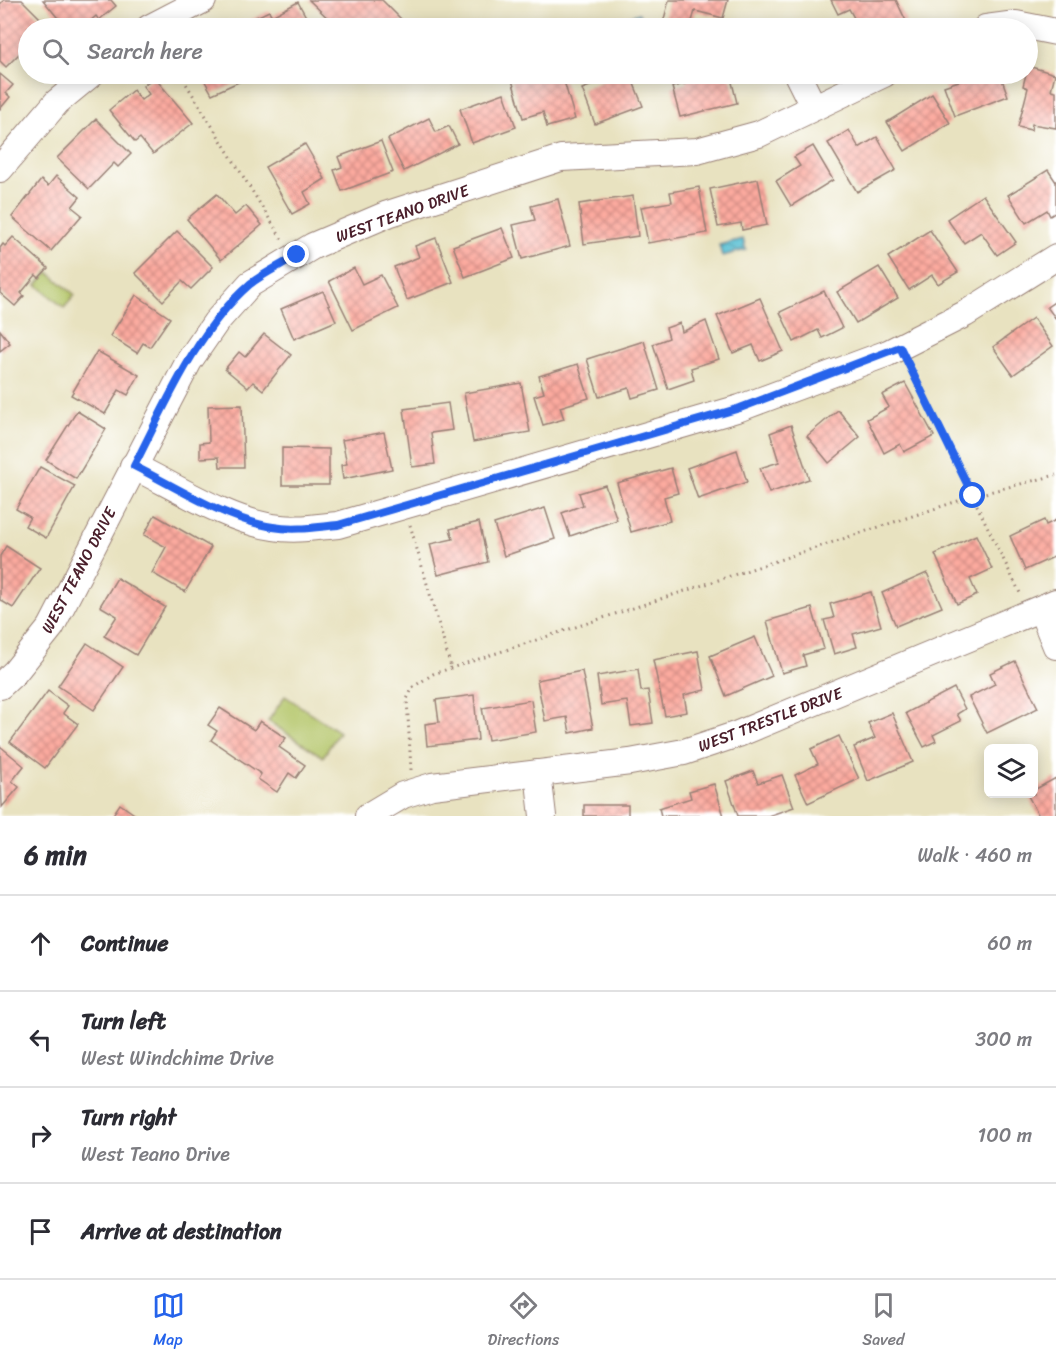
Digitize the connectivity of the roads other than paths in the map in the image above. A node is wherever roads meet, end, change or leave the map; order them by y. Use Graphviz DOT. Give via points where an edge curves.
graph roads {
  1 [pos="203,0"];
  2 [pos="168,18"];
  3 [pos="1038,27"];
  4 [pos="1056,32"];
  5 [pos="79,84"];
  6 [pos="802,84"];
  7 [pos="862,84"];
  8 [pos="813,106"];
  9 [pos="0,169"];
  10 [pos="1056,257"];
  11 [pos="134,466"];
  12 [pos="1042,608"];
  13 [pos="1056,646"];
  14 [pos="5,672"];
  15 [pos="538,773"];
  16 [pos="368,816"];
  17 [pos="543,816"];
  1 -- 2 [label="street"];
  3 -- 4 [label="street"];
  5 -- 9 [label="street" via="57,102"];
  6 -- 8 [label="street"];
  7 -- 8 [label="street, WEST TEANO DRIVE"];
  8 -- 11 [label="street, WEST TEANO DRIVE" via="759,134 697,152 561,158 388,214 313,246 250,284 216,322 189,361"];
  10 -- 11 [label="street" via="965,314 900,347 740,408 338,525 297,529 241,519"];
  11 -- 14 [label="street, WEST TEANO DRIVE" via="51,627"];
  12 -- 13 [label="street"];
  12 -- 15 [label="street, WEST TRESTLE DRIVE" via="710,744 630,762"];
  15 -- 16 [label="street, WEST TRESTLE DRIVE" via="432,786"];
  15 -- 17 [label="street"];
}
